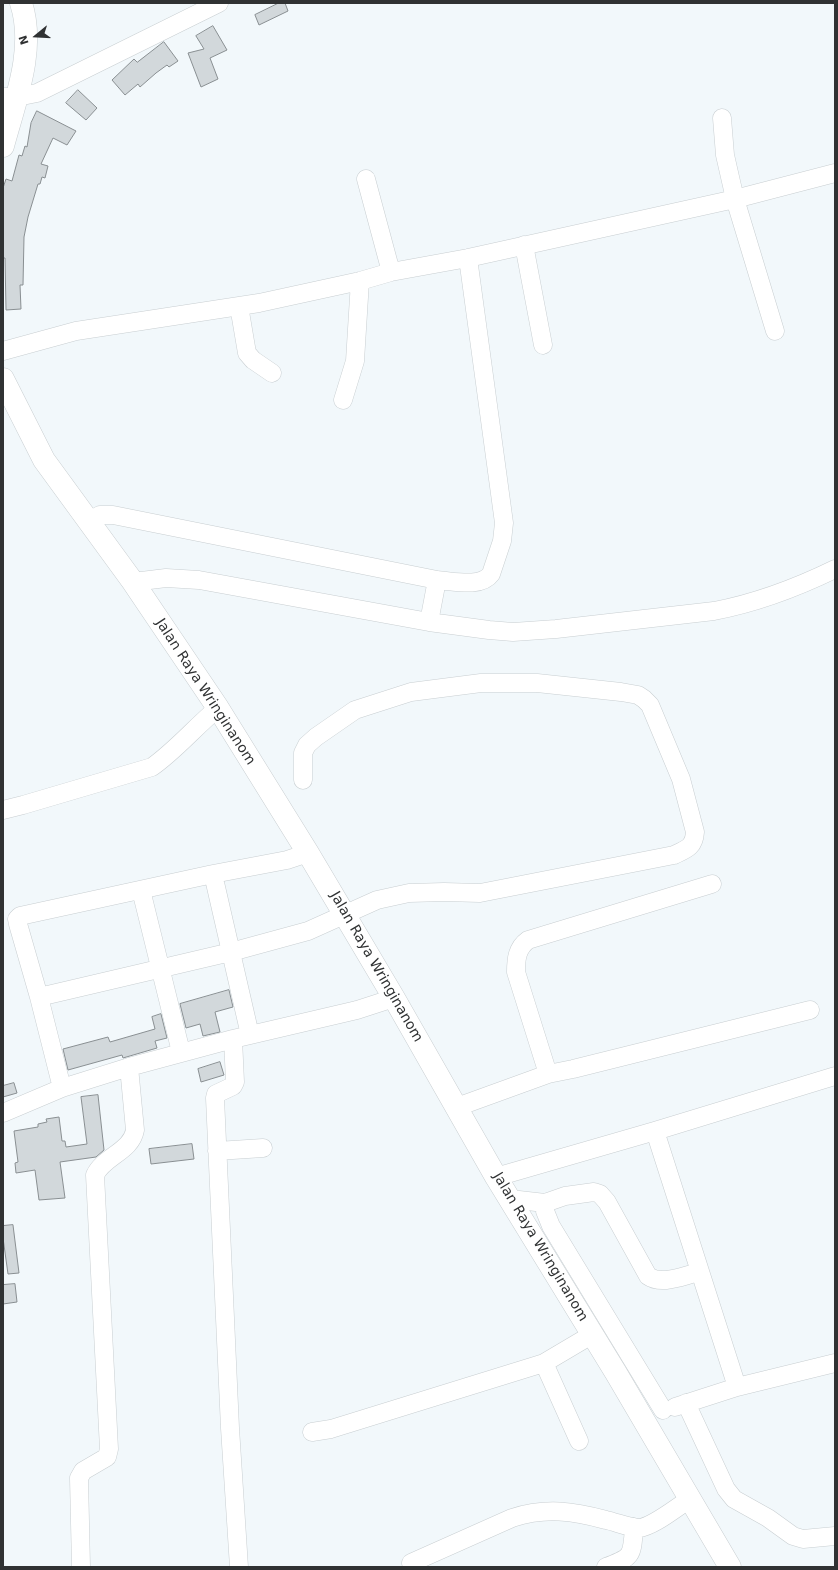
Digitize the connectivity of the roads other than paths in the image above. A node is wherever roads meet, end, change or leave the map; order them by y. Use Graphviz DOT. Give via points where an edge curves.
graph roads {
  1 [pos="21,3"];
  2 [pos="219,3"];
  3 [pos="10,97"];
  4 [pos="722,118"];
  5 [pos="3,146"];
  6 [pos="835,172"];
  7 [pos="366,179"];
  8 [pos="734,199"];
  9 [pos="524,245"];
  10 [pos="468,258"];
  11 [pos="391,272"];
  12 [pos="360,281"];
  13 [pos="239,306"];
  14 [pos="774,331"];
  15 [pos="543,345"];
  16 [pos="3,351"];
  17 [pos="272,373"];
  18 [pos="3,380"];
  19 [pos="343,400"];
  20 [pos="89,521"];
  21 [pos="835,569"];
  22 [pos="437,580"];
  23 [pos="133,582"];
  24 [pos="429,622"];
  25 [pos="204,720"];
  26 [pos="303,780"];
  27 [pos="3,810"];
  28 [pos="308,853"];
  29 [pos="213,874"];
  30 [pos="712,884"];
  31 [pos="141,890"];
  32 [pos="345,915"];
  33 [pos="231,952"];
  34 [pos="160,969"];
  35 [pos="39,997"];
  36 [pos="394,998"];
  37 [pos="810,1010"];
  38 [pos="250,1035"];
  39 [pos="233,1039"];
  40 [pos="181,1052"];
  41 [pos="129,1067"];
  42 [pos="548,1074"];
  43 [pos="835,1076"];
  44 [pos="62,1088"];
  45 [pos="457,1107"];
  46 [pos="3,1113"];
  47 [pos="655,1131"];
  48 [pos="263,1148"];
  49 [pos="217,1151"];
  50 [pos="496,1176"];
  51 [pos="510,1199"];
  52 [pos="545,1203"];
  53 [pos="700,1272"];
  54 [pos="593,1334"];
  55 [pos="548,1361"];
  56 [pos="835,1363"];
  57 [pos="736,1387"];
  58 [pos="686,1403"];
  59 [pos="663,1410"];
  60 [pos="642,1417"];
  61 [pos="312,1432"];
  62 [pos="579,1441"];
  63 [pos="690,1499"];
  64 [pos="634,1527"];
  65 [pos="835,1536"];
  66 [pos="410,1563"];
  67 [pos="81,1567"];
  68 [pos="239,1567"];
  69 [pos="606,1567"];
  70 [pos="730,1567"];
  1 -- 3 [label="main road" via="26,45 23,75"];
  2 -- 3 [label="street" via="50,88 37,93"];
  3 -- 5 [label="main road"];
  4 -- 8 [label="street" via="725,155"];
  6 -- 8 [label="street"];
  7 -- 11 [label="street"];
  8 -- 9 [label="street"];
  8 -- 14 [label="street"];
  9 -- 10 [label="street"];
  9 -- 15 [label="street"];
  10 -- 11 [label="street"];
  10 -- 22 [label="street" via="504,532 488,579 476,583"];
  11 -- 12 [label="street"];
  12 -- 13 [label="street"];
  12 -- 19 [label="street" via="355,361"];
  13 -- 16 [label="street" via="76,331"];
  13 -- 17 [label="street" via="247,352 253,360"];
  18 -- 20 [label="main road, Jalan Raya Wringinanom" via="44,460"];
  20 -- 22 [label="street" via="100,515 113,515"];
  20 -- 23 [label="main road, Jalan Raya Wringinanom"];
  21 -- 24 [label="street" via="762,599 714,611 530,631 489,630"];
  22 -- 24 [label="street"];
  23 -- 24 [label="street" via="166,578 199,580"];
  23 -- 25 [label="main road, Jalan Raya Wringinanom"];
  25 -- 27 [label="street" via="152,767"];
  25 -- 28 [label="main road, Jalan Raya Wringinanom"];
  26 -- 32 [label="street" via="303,753 308,745 355,710 411,692 481,683 537,683 638,696 650,705 681,779 695,832 695,841 684,851 480,894 409,893 377,900"];
  28 -- 29 [label="street"];
  28 -- 32 [label="main road, Jalan Raya Wringinanom"];
  29 -- 31 [label="street"];
  29 -- 33 [label="street"];
  30 -- 42 [label="street" via="528,940 521,945 516,961 516,972"];
  31 -- 34 [label="street"];
  31 -- 35 [label="street" via="20,916 17,919"];
  32 -- 33 [label="street" via="316,927"];
  32 -- 36 [label="main road, Jalan Raya Wringinanom"];
  33 -- 34 [label="street"];
  33 -- 38 [label="street"];
  34 -- 35 [label="street"];
  34 -- 40 [label="street"];
  35 -- 44 [label="street"];
  36 -- 38 [label="street"];
  36 -- 45 [label="main road, Jalan Raya Wringinanom"];
  37 -- 42 [label="street"];
  38 -- 39 [label="street"];
  39 -- 40 [label="street"];
  39 -- 49 [label="street" via="236,1082 216,1094 215,1098"];
  40 -- 41 [label="street"];
  41 -- 44 [label="street"];
  41 -- 67 [label="street" via="136,1130 134,1138 95,1175 109,1449 107,1456 83,1471 79,1478"];
  42 -- 45 [label="street"];
  43 -- 47 [label="street"];
  44 -- 46 [label="street"];
  45 -- 50 [label="main road, Jalan Raya Wringinanom"];
  47 -- 50 [label="street"];
  47 -- 53 [label="street"];
  48 -- 49 [label="street"];
  49 -- 68 [label="street"];
  50 -- 51 [label="main road, Jalan Raya Wringinanom"];
  51 -- 52 [label="street"];
  51 -- 54 [label="main road, Jalan Raya Wringinanom"];
  52 -- 53 [label="street" via="584,1192 600,1194 648,1276 655,1280 663,1280"];
  52 -- 59 [label="street" via="545,1211 551,1226"];
  53 -- 57 [label="street"];
  54 -- 55 [label="street"];
  54 -- 60 [label="main road, Jalan Raya Wringinanom"];
  55 -- 61 [label="street" via="331,1429"];
  55 -- 62 [label="street"];
  56 -- 57 [label="street"];
  57 -- 58 [label="street"];
  58 -- 59 [label="street"];
  58 -- 65 [label="street" via="726,1489 734,1500 768,1518 793,1536 803,1539"];
  59 -- 60 [label="street"];
  60 -- 63 [label="main road, Jalan Raya Wringinanom"];
  63 -- 64 [label="street" via="658,1519 638,1528"];
  63 -- 70 [label="main road, Jalan Raya Wringinanom"];
  64 -- 66 [label="street" via="565,1511 528,1513"];
  64 -- 69 [label="street" via="633,1549 630,1555 623,1561"];
}
